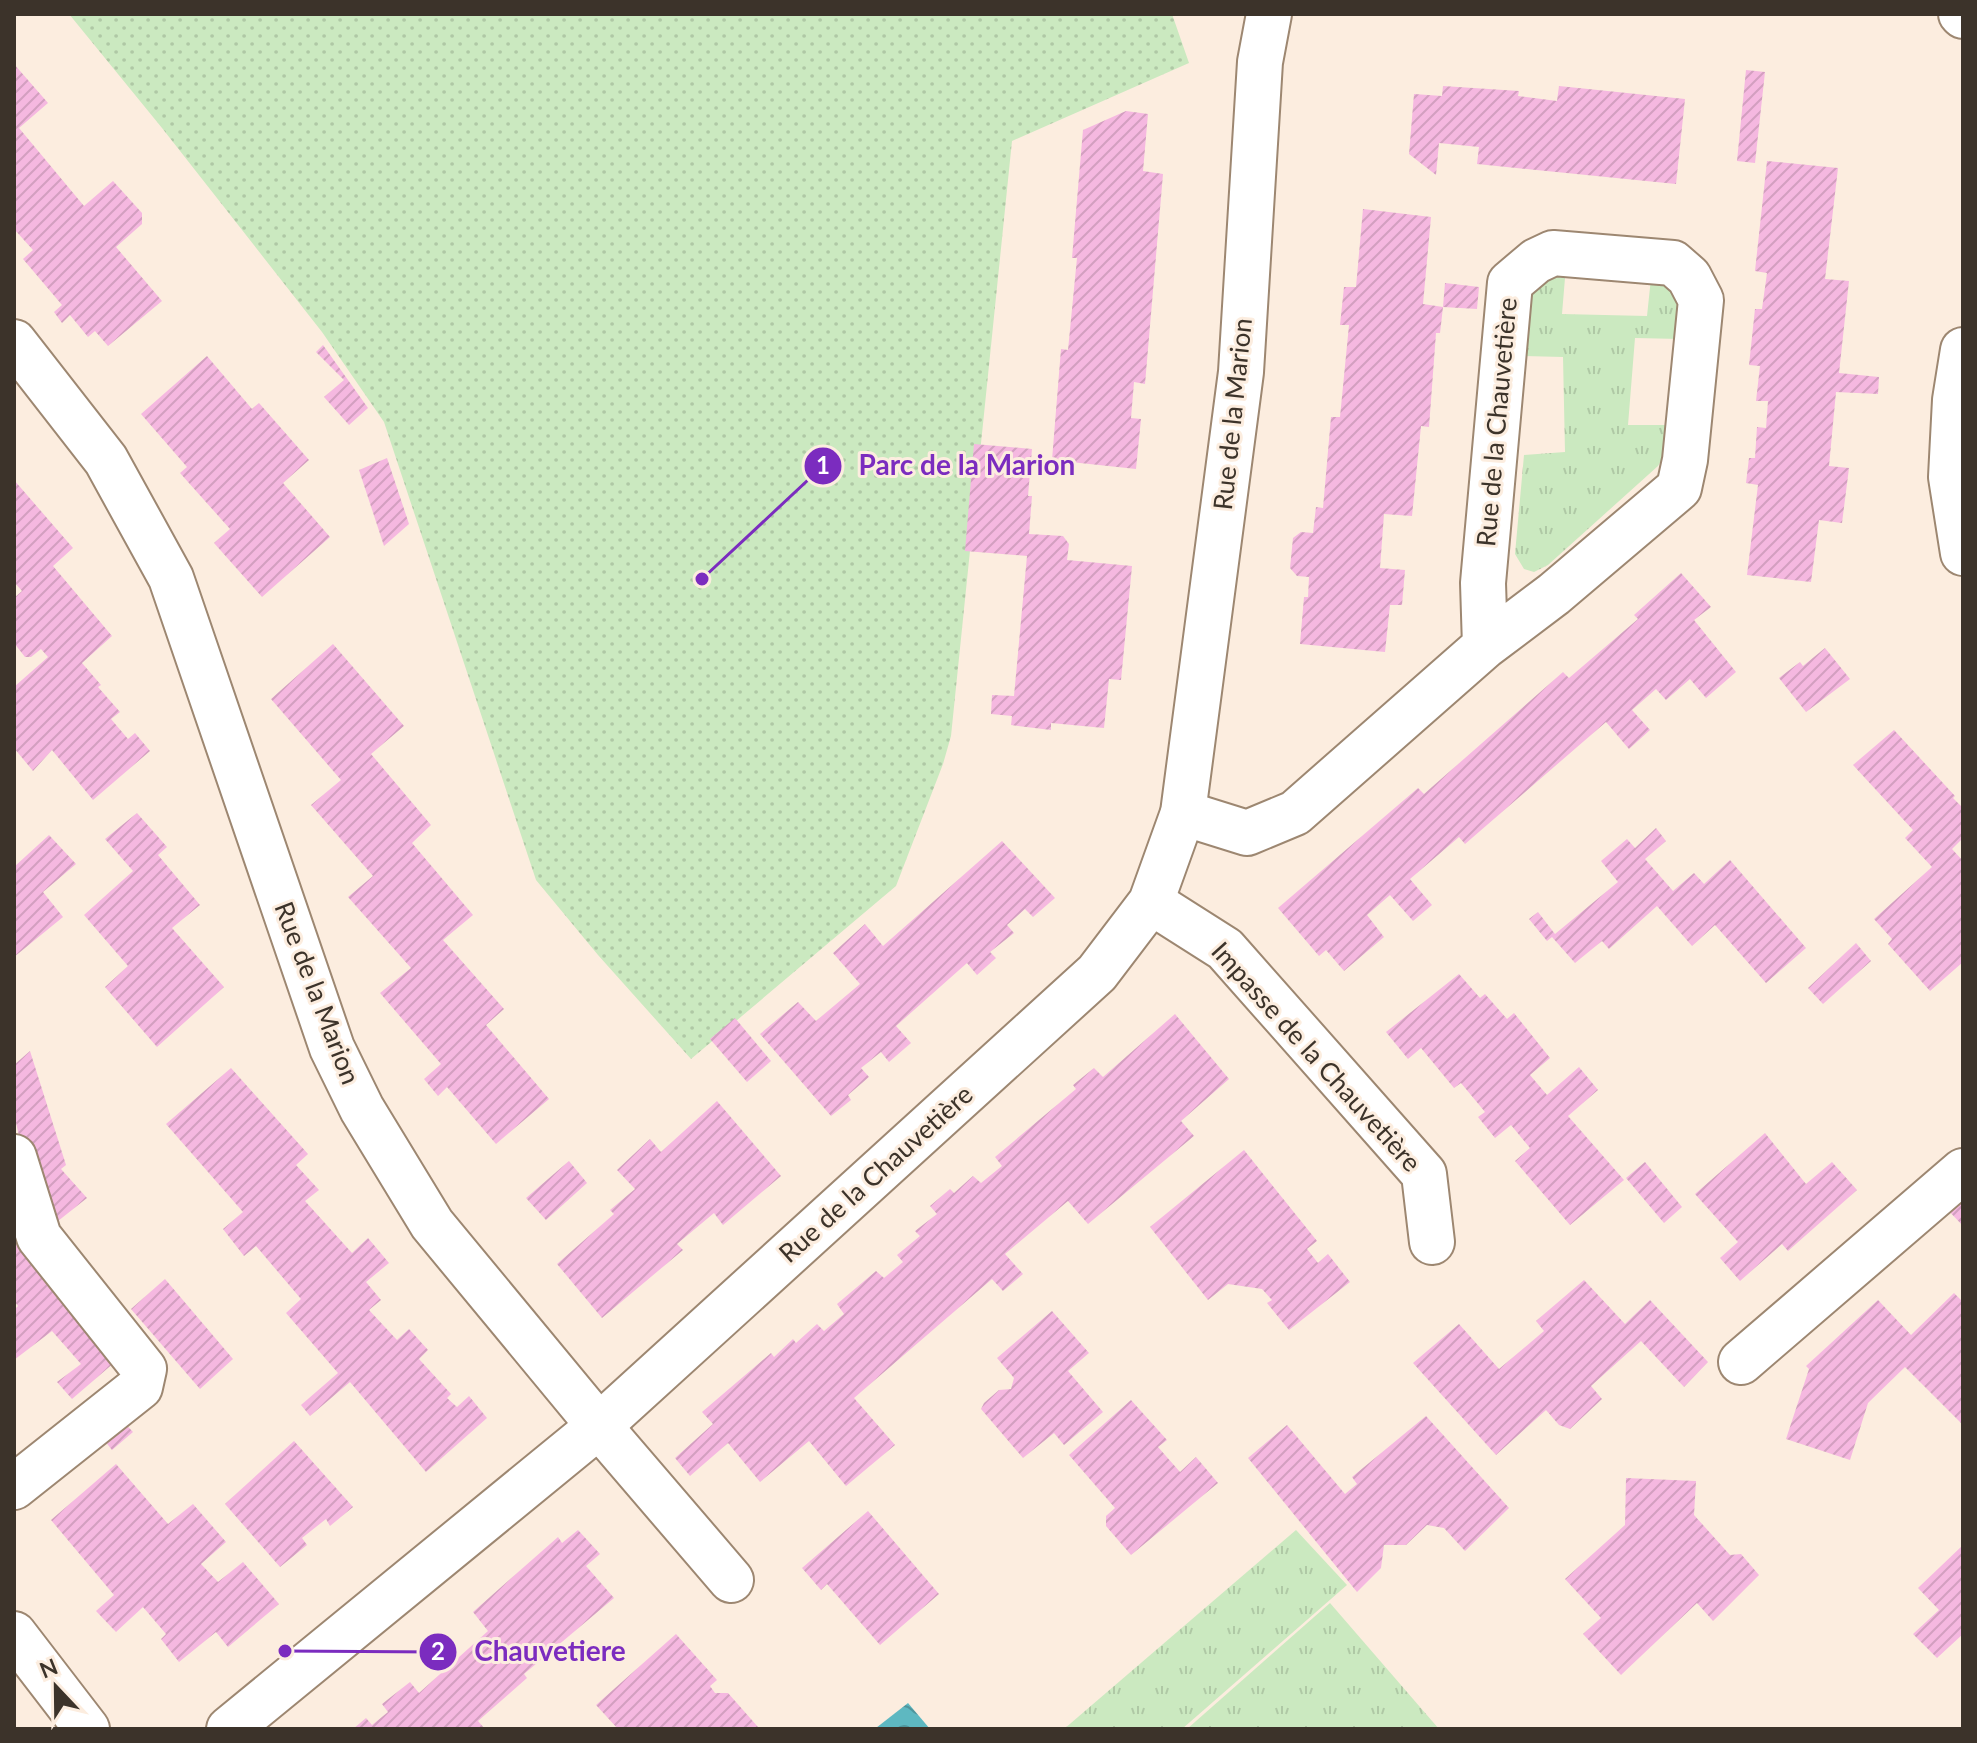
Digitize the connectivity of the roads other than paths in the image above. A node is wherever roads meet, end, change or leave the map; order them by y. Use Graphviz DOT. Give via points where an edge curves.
graph roads {
  1 [pos="1269,14"];
  2 [pos="14,342"];
  3 [pos="1963,350"];
  4 [pos="1963,553"];
  5 [pos="1485,646"];
  6 [pos="1183,813"];
  7 [pos="1151,902"];
  8 [pos="14,1157"];
  9 [pos="1963,1171"];
  10 [pos="1432,1242"];
  11 [pos="1741,1362"];
  12 [pos="599,1426"];
  13 [pos="14,1487"];
  14 [pos="731,1580"];
  15 [pos="14,1634"];
  16 [pos="87,1729"];
  17 [pos="229,1729"];
  1 -- 6 [label="street, Rue de la Marion" via="1260,62 1241,372"];
  2 -- 12 [label="street, Rue de la Marion" via="106,460 171,578 332,1048 362,1109 432,1224"];
  3 -- 4 [label="street" via="1951,477"];
  5 -- 5 [label="street, Rue de la Chauvetière" via="1483,583 1510,283 1553,253 1673,263 1689,277 1701,300 1679,488"];
  5 -- 6 [label="street, Rue de la Chauvetière" via="1295,813 1247,833"];
  6 -- 7 [label="street, Rue de la Chauvetière"];
  7 -- 10 [label="street, Impasse de la Chauvetière" via="1225,949 1424,1174"];
  7 -- 12 [label="street, Rue de la Chauvetière" via="1097,973"];
  8 -- 13 [label="street" via="39,1237 144,1369 140,1387"];
  9 -- 11 [label="street"];
  12 -- 14 [label="street, Rue de la Marion"];
  12 -- 17 [label="street, Rue de la Chauvetière"];
  15 -- 16 [label="street"];
}
